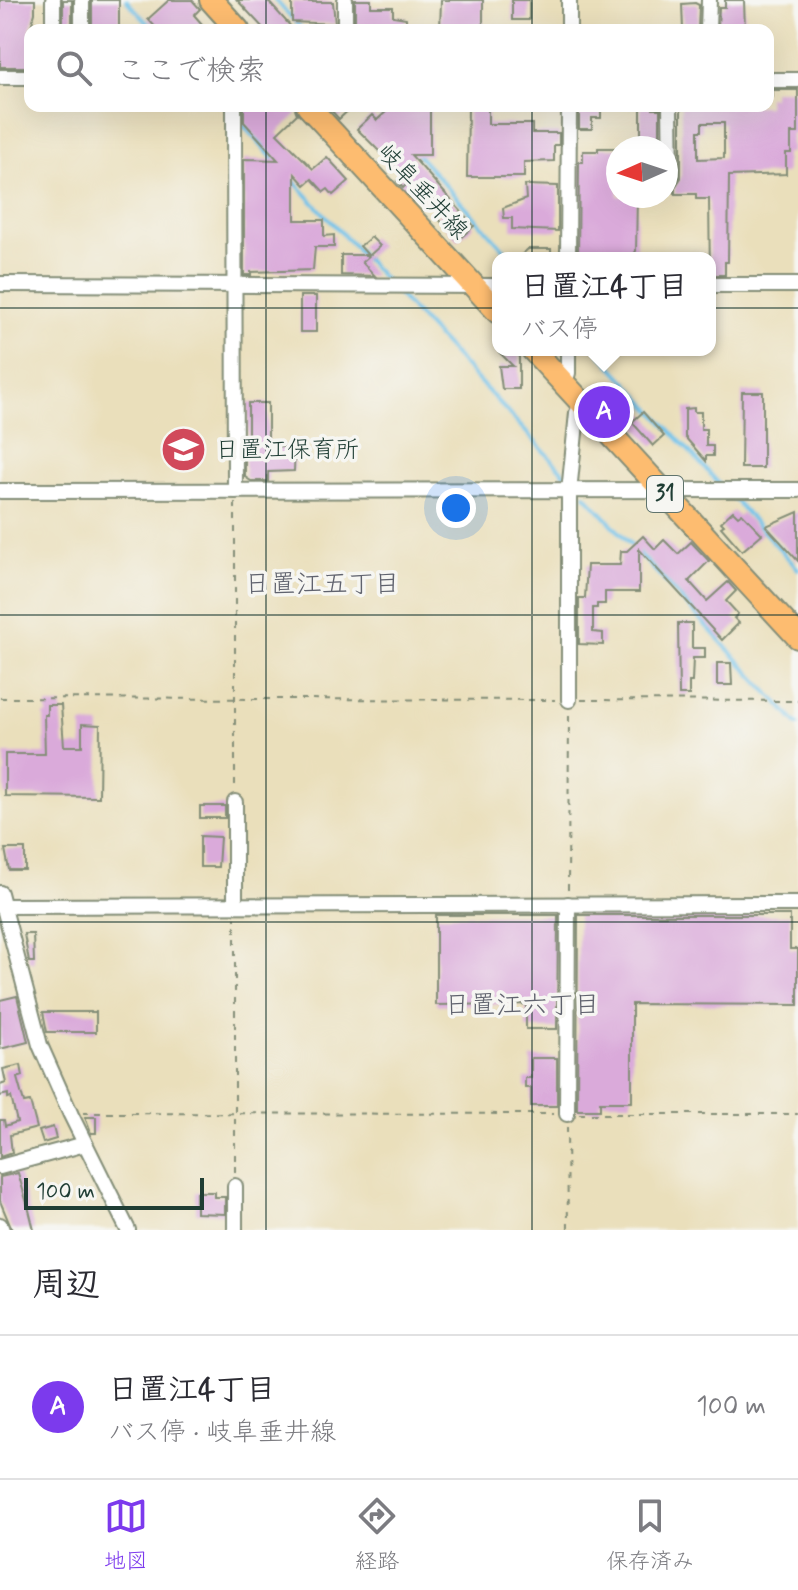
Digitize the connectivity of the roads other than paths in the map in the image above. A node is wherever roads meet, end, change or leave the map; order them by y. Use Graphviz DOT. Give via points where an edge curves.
graph roads {
  1 [pos="53,0"];
  2 [pos="82,0"];
  3 [pos="211,0"];
  4 [pos="345,0"];
  5 [pos="569,0"];
  6 [pos="709,0"];
  7 [pos="53,24"];
  8 [pos="82,24"];
  9 [pos="233,24"];
  10 [pos="345,24"];
  11 [pos="569,24"];
  12 [pos="708,24"];
  13 [pos="0,77"];
  14 [pos="24,77"];
  15 [pos="774,80"];
  16 [pos="798,80"];
  17 [pos="234,112"];
  18 [pos="314,112"];
  19 [pos="569,112"];
  20 [pos="670,112"];
  21 [pos="670,136"];
  22 [pos="568,252"];
  23 [pos="0,284"];
  24 [pos="236,285"];
  25 [pos="716,285"];
  26 [pos="798,285"];
  27 [pos="492,286"];
  28 [pos="474,287"];
  29 [pos="492,306"];
  30 [pos="539,356"];
  31 [pos="567,356"];
  32 [pos="565,383"];
  33 [pos="582,402"];
  34 [pos="662,490"];
  35 [pos="798,490"];
  36 [pos="0,491"];
  37 [pos="235,491"];
  38 [pos="569,492"];
  39 [pos="798,637"];
  40 [pos="569,700"];
  41 [pos="235,802"];
  42 [pos="1,902"];
  43 [pos="568,904"];
  44 [pos="798,904"];
  45 [pos="235,905"];
  46 [pos="567,1114"];
  47 [pos="85,1144"];
  48 [pos="0,1167"];
  49 [pos="235,1186"];
  50 [pos="128,1230"];
  51 [pos="235,1230"];
  1 -- 7 [label="street"];
  2 -- 8 [label="street"];
  3 -- 9 [label="main road"];
  4 -- 10 [label="street"];
  5 -- 11 [label="street"];
  6 -- 12 [label="street"];
  13 -- 14 [label="street"];
  15 -- 16 [label="street"];
  17 -- 24 [label="street"];
  18 -- 28 [label="main road, 岐阜垂井線"];
  19 -- 22 [label="street"];
  20 -- 21 [label="street"];
  23 -- 24 [label="street"];
  24 -- 28 [label="street"];
  24 -- 37 [label="street"];
  25 -- 26 [label="street"];
  27 -- 28 [label="street"];
  28 -- 29 [label="main road, 岐阜垂井線"];
  30 -- 32 [label="main road, 31"];
  31 -- 32 [label="street"];
  32 -- 33 [label="main road, 31"];
  33 -- 34 [label="main road, 31"];
  33 -- 38 [label="street"];
  34 -- 35 [label="street"];
  34 -- 38 [label="street"];
  34 -- 39 [label="main road, 31"];
  36 -- 37 [label="street"];
  37 -- 38 [label="street"];
  38 -- 40 [label="street"];
  41 -- 45 [label="street"];
  42 -- 45 [label="street"];
  42 -- 47 [label="street" via="40,1045"];
  43 -- 44 [label="street"];
  43 -- 45 [label="street"];
  43 -- 46 [label="street"];
  47 -- 48 [label="street"];
  47 -- 50 [label="street"];
  49 -- 51 [label="street"];
}
